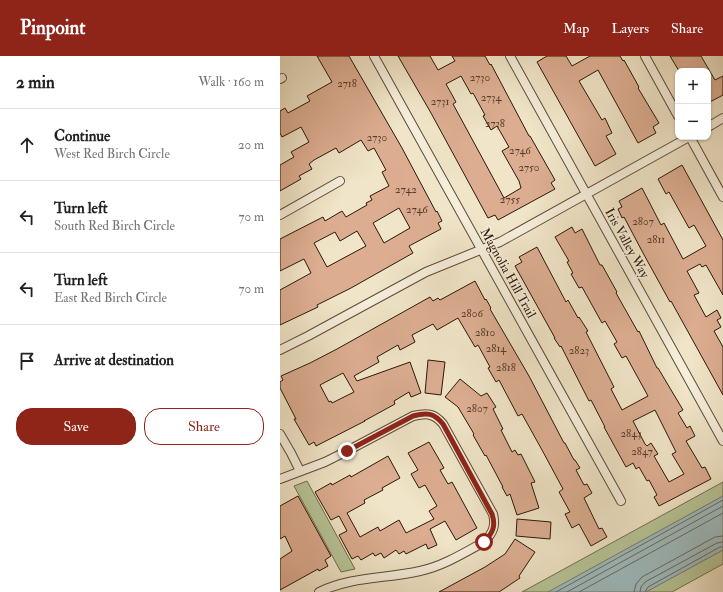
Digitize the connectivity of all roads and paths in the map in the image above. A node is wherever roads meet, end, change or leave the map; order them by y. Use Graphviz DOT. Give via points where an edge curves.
graph roads {
  1 [pos="374,56"];
  2 [pos="510,56"];
  3 [pos="645,56"];
  4 [pos="675,111"];
  5 [pos="723,118"];
  6 [pos="711,124"];
  7 [pos="684,140"];
  8 [pos="691,140"];
  9 [pos="340,181"];
  10 [pos="586,194"];
  11 [pos="723,197"];
  12 [pos="280,215"];
  13 [pos="482,250"];
  14 [pos="280,350"];
  15 [pos="280,434"];
  16 [pos="723,441"];
  17 [pos="300,471"];
  18 [pos="280,479"];
  19 [pos="621,501"];
  20 [pos="319,592"];
  1 -- 13 [label="street, Magnolia Hill Trail"];
  2 -- 10 [label="street, Iris Valley Way"];
  3 -- 4 [label="street"];
  5 -- 6 [label="street"];
  7 -- 10 [label="street"];
  8 -- 11 [label="street"];
  9 -- 12 [label="street"];
  10 -- 13 [label="street"];
  10 -- 16 [label="street, Iris Valley Way"];
  13 -- 14 [label="street" via="426,272"];
  13 -- 19 [label="street, Magnolia Hill Trail"];
  15 -- 17 [label="street"];
  17 -- 18 [label="street"];
  17 -- 20 [label="street" via="347,451 413,416 431,414 443,424 494,521 494,529 484,542 438,566 350,581"];
}
